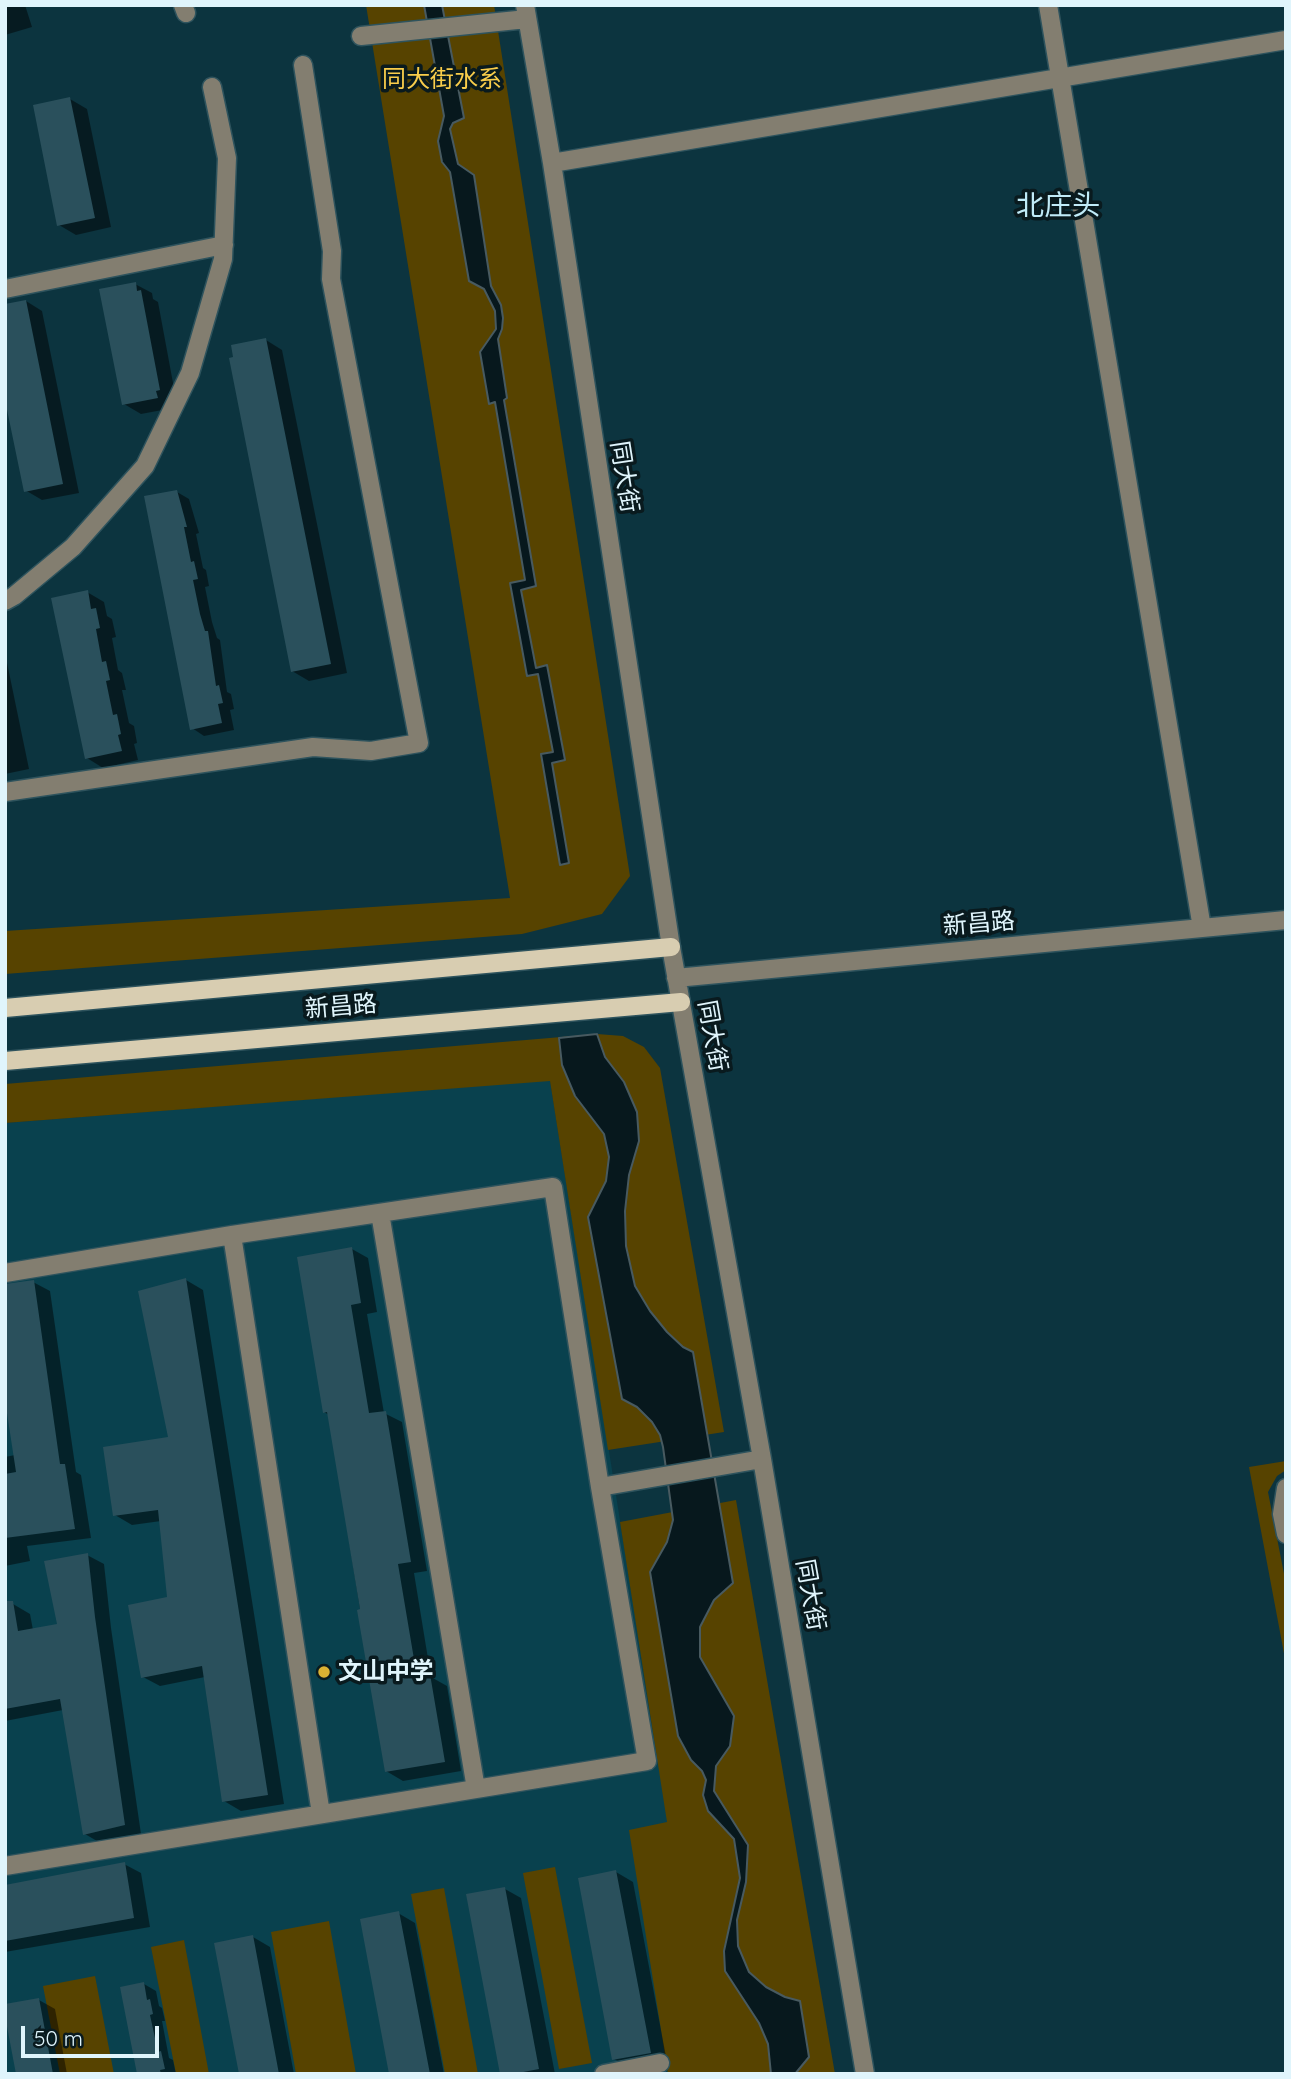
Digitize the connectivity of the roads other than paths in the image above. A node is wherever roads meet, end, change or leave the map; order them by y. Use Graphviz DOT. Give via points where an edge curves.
graph roads {
  1 [pos="1048,5"];
  2 [pos="526,12"];
  3 [pos="361,36"];
  4 [pos="1286,40"];
  5 [pos="303,65"];
  6 [pos="1060,78"];
  7 [pos="212,87"];
  8 [pos="552,163"];
  9 [pos="224,245"];
  10 [pos="5,289"];
  11 [pos="5,601"];
  12 [pos="5,792"];
  13 [pos="1286,920"];
  14 [pos="1202,928"];
  15 [pos="671,947"];
  16 [pos="676,978"];
  17 [pos="681,1002"];
  18 [pos="5,1008"];
  19 [pos="5,1061"];
  20 [pos="380,1213"];
  21 [pos="232,1235"];
  22 [pos="5,1273"];
  23 [pos="762,1459"];
  24 [pos="600,1487"];
  25 [pos="1286,1488"];
  26 [pos="1286,1534"];
  27 [pos="476,1789"];
  28 [pos="321,1814"];
  29 [pos="5,1866"];
  30 [pos="660,2063"];
  31 [pos="604,2074"];
  32 [pos="865,2074"];
  1 -- 6 [label="street"];
  2 -- 3 [label="street"];
  2 -- 8 [label="street, 同大街"];
  4 -- 6 [label="street"];
  5 -- 12 [label="street" via="332,250 331,279 419,743 372,751 313,747"];
  6 -- 8 [label="street"];
  6 -- 14 [label="street"];
  7 -- 9 [label="street" via="228,159"];
  8 -- 15 [label="street, 同大街"];
  9 -- 10 [label="street"];
  9 -- 11 [label="street" via="190,373 145,466 73,547"];
  13 -- 14 [label="street, 新昌路"];
  14 -- 16 [label="street, 新昌路"];
  15 -- 16 [label="street, 同大街"];
  15 -- 18 [label="main road, 新昌路"];
  16 -- 17 [label="street, 同大街"];
  17 -- 19 [label="main road, 新昌路"];
  17 -- 23 [label="street, 同大街"];
  20 -- 21 [label="street"];
  20 -- 24 [label="street" via="553,1187"];
  20 -- 27 [label="street"];
  21 -- 22 [label="street"];
  21 -- 28 [label="street"];
  23 -- 24 [label="street"];
  23 -- 32 [label="street, 同大街"];
  24 -- 27 [label="street" via="647,1761"];
  25 -- 26 [label="street" via="1282,1514"];
  27 -- 28 [label="street"];
  28 -- 29 [label="street"];
  30 -- 31 [label="street"];
}
